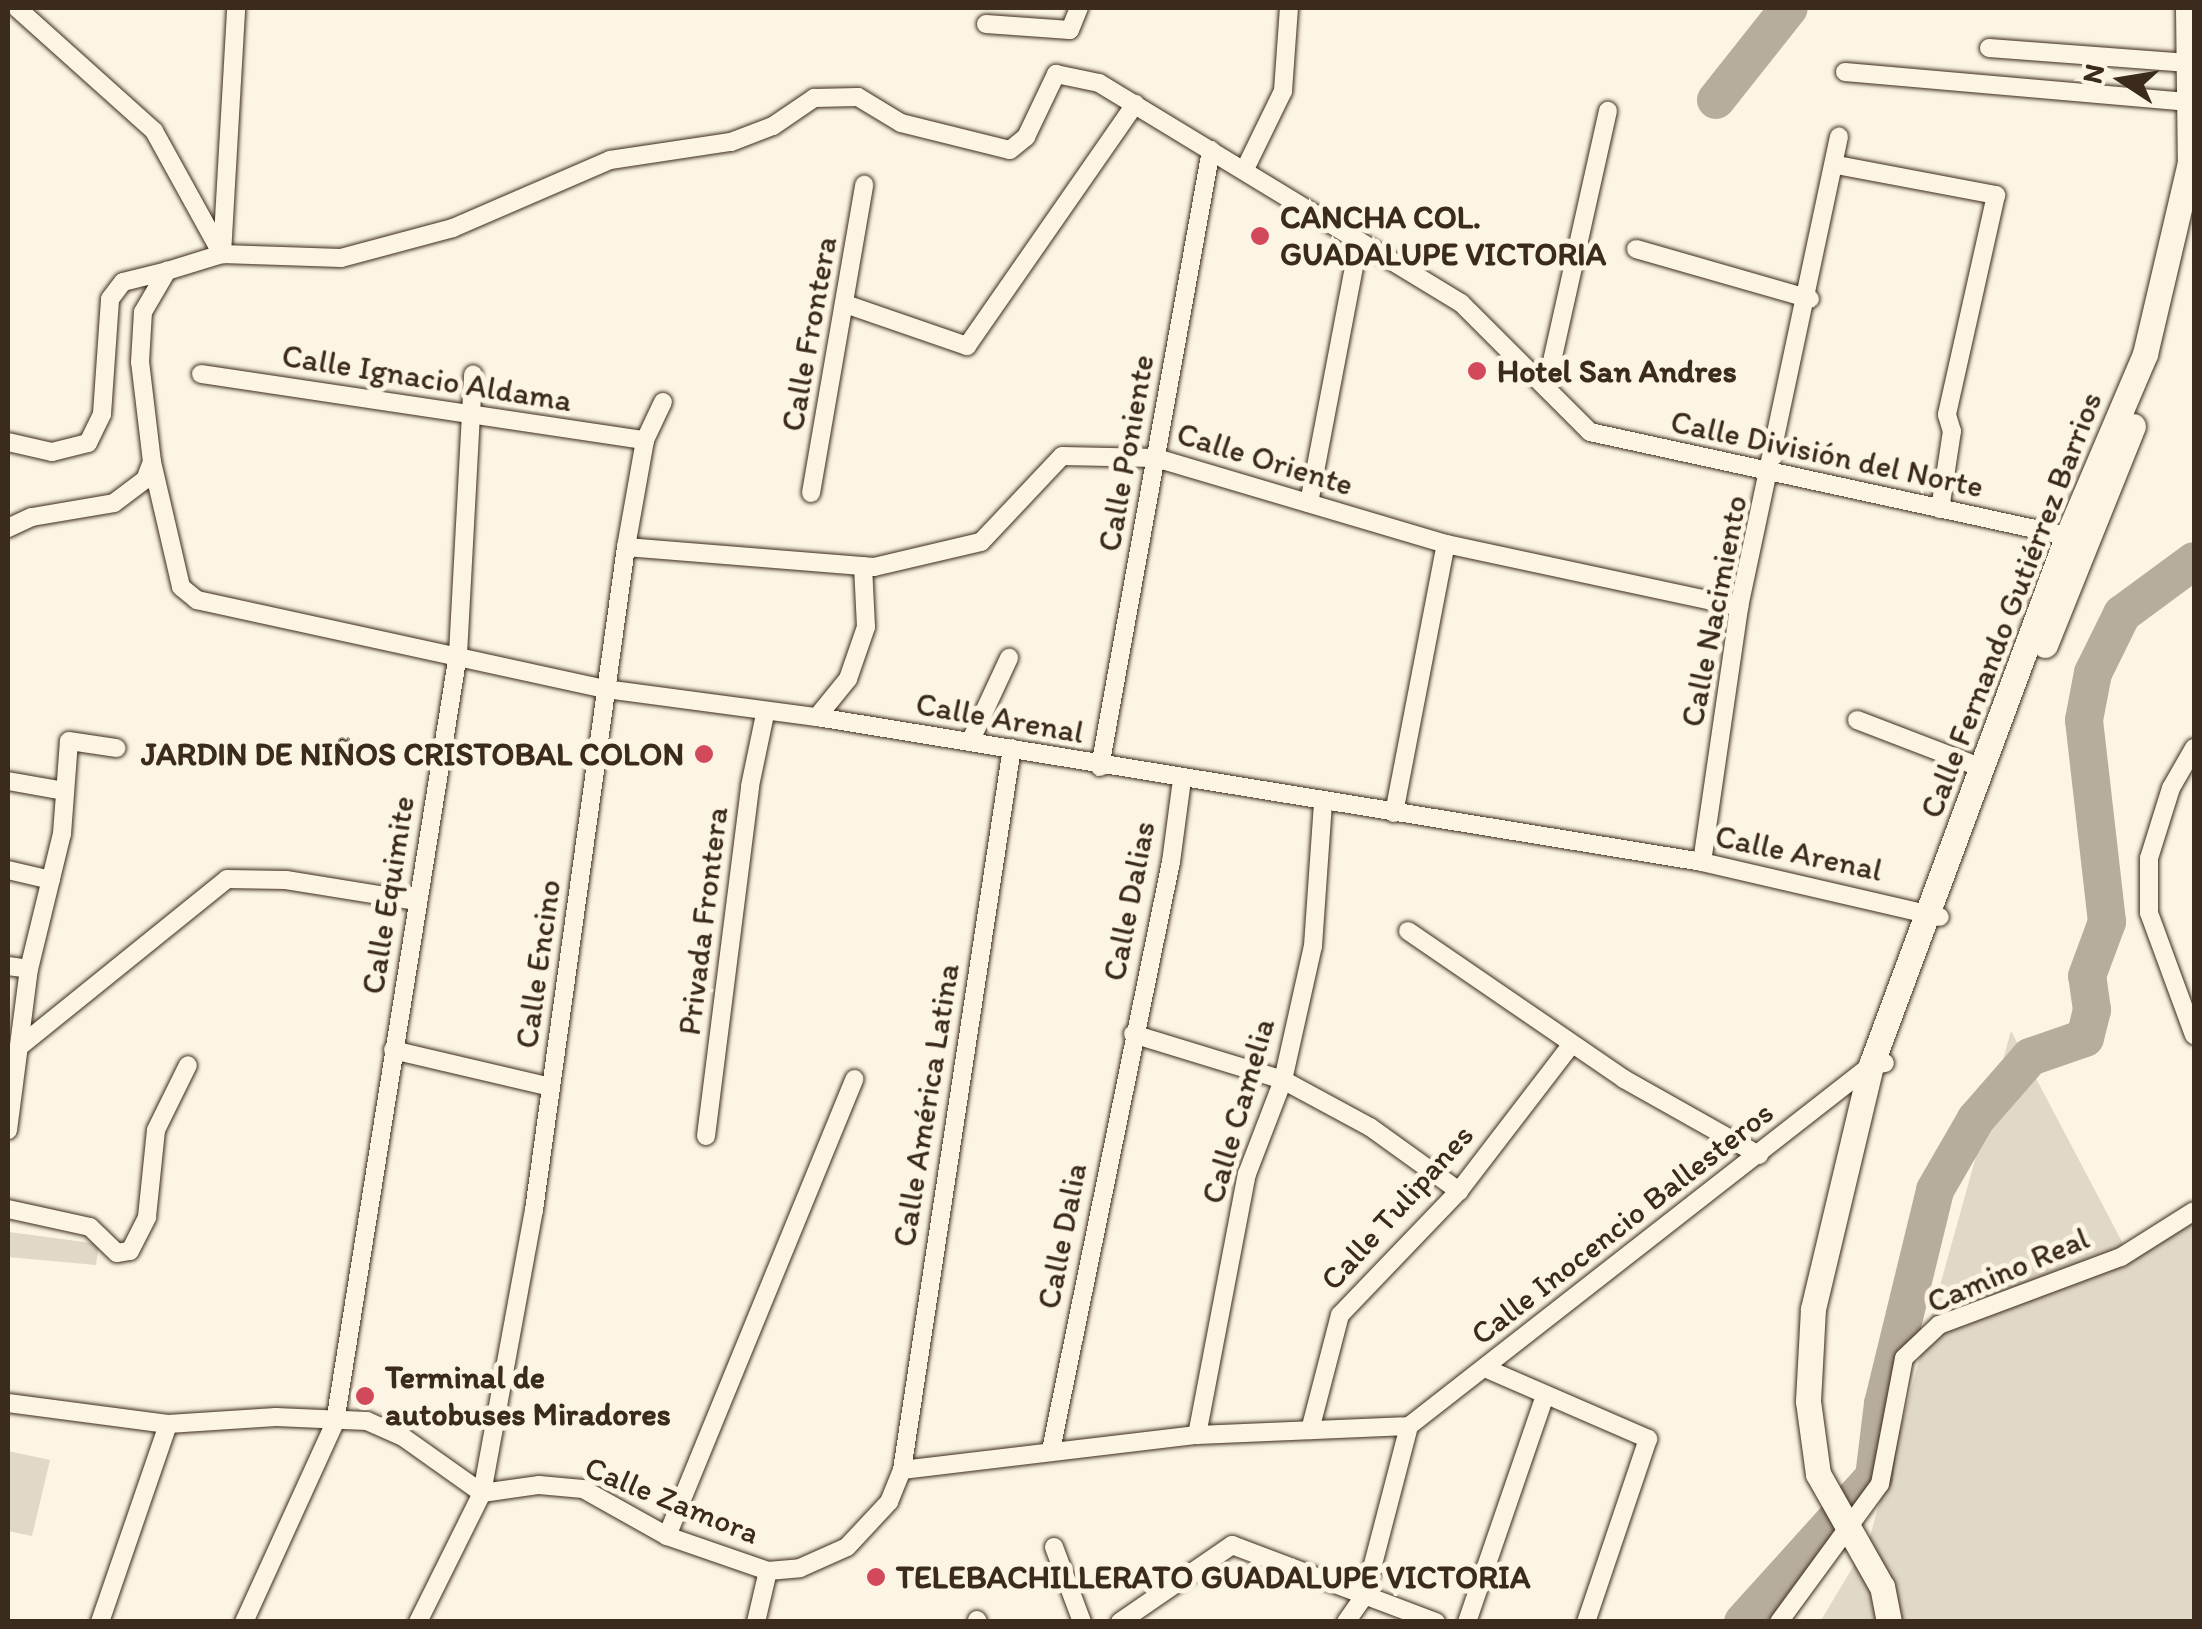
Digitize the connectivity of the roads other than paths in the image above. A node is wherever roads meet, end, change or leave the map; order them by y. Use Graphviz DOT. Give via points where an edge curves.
graph roads {
  1 [pos="17,8"];
  2 [pos="236,8"];
  3 [pos="1079,8"];
  4 [pos="1289,8"];
  5 [pos="2188,8"];
  6 [pos="986,24"];
  7 [pos="1989,48"];
  8 [pos="2188,64"];
  9 [pos="1845,72"];
  10 [pos="2190,102"];
  11 [pos="1134,104"];
  12 [pos="1608,111"];
  13 [pos="1839,136"];
  14 [pos="1212,150"];
  15 [pos="1837,165"];
  16 [pos="1245,169"];
  17 [pos="864,185"];
  18 [pos="2187,239"];
  19 [pos="1359,240"];
  20 [pos="1636,249"];
  21 [pos="222,254"];
  22 [pos="167,271"];
  23 [pos="1810,299"];
  24 [pos="848,306"];
  25 [pos="202,374"];
  26 [pos="472,374"];
  27 [pos="1546,388"];
  28 [pos="662,402"];
  29 [pos="470,415"];
  30 [pos="645,440"];
  31 [pos="8,442"];
  32 [pos="1156,458"];
  33 [pos="152,462"];
  34 [pos="1771,475"];
  35 [pos="810,493"];
  36 [pos="1308,503"];
  37 [pos="1940,509"];
  38 [pos="8,528"];
  39 [pos="2076,538"];
  40 [pos="1446,544"];
  41 [pos="626,546"];
  42 [pos="863,566"];
  43 [pos="1739,607"];
  44 [pos="458,654"];
  45 [pos="1009,658"];
  46 [pos="606,689"];
  47 [pos="765,714"];
  48 [pos="817,716"];
  49 [pos="1856,720"];
  50 [pos="970,742"];
  51 [pos="116,748"];
  52 [pos="1012,748"];
  53 [pos="2194,748"];
  54 [pos="1100,767"];
  55 [pos="1982,768"];
  56 [pos="1182,780"];
  57 [pos="8,781"];
  58 [pos="64,790"];
  59 [pos="1323,802"];
  60 [pos="1394,813"];
  61 [pos="1702,862"];
  62 [pos="8,870"];
  63 [pos="51,880"];
  64 [pos="415,901"];
  65 [pos="1933,914"];
  66 [pos="1408,931"];
  67 [pos="8,966"];
  68 [pos="29,969"];
  69 [pos="1133,1034"];
  70 [pos="2194,1035"];
  71 [pos="1572,1044"];
  72 [pos="19,1047"];
  73 [pos="393,1050"];
  74 [pos="1878,1064"];
  75 [pos="188,1065"];
  76 [pos="854,1079"];
  77 [pos="1283,1080"];
  78 [pos="552,1087"];
  79 [pos="9,1120"];
  80 [pos="706,1136"];
  81 [pos="1759,1155"];
  82 [pos="1459,1191"];
  83 [pos="8,1209"];
  84 [pos="2194,1211"];
  85 [pos="1485,1368"];
  86 [pos="1544,1398"];
  87 [pos="8,1402"];
  88 [pos="335,1422"];
  89 [pos="168,1424"];
  90 [pos="1409,1426"];
  91 [pos="1310,1430"];
  92 [pos="1197,1435"];
  93 [pos="1051,1450"];
  94 [pos="902,1470"];
  95 [pos="482,1494"];
  96 [pos="1843,1524"];
  97 [pos="667,1536"];
  98 [pos="1054,1547"];
  99 [pos="768,1572"];
  100 [pos="1365,1595"];
  101 [pos="100,1622"];
  102 [pos="244,1622"];
  103 [pos="418,1622"];
  104 [pos="756,1622"];
  105 [pos="1082,1622"];
  106 [pos="1120,1622"];
  107 [pos="1346,1622"];
  108 [pos="1436,1622"];
  109 [pos="1467,1622"];
  110 [pos="1586,1622"];
  111 [pos="1778,1622"];
  112 [pos="1889,1622"];
  1 -- 21 [label="street" via="154,131"];
  2 -- 21 [label="street"];
  3 -- 6 [label="street" via="1070,30"];
  4 -- 16 [label="street" via="1283,92"];
  5 -- 8 [label="main road, Calle Fernando Gutiérrez Barrios"];
  7 -- 8 [label="street"];
  8 -- 10 [label="main road, Calle Fernando Gutiérrez Barrios"];
  9 -- 10 [label="street"];
  10 -- 18 [label="main road, Calle Fernando Gutiérrez Barrios"];
  11 -- 14 [label="street, Calle División del Norte"];
  11 -- 21 [label="street, Calle División del Norte" via="1099,83 1056,74 1026,138 1010,150 901,123 858,96 814,98 773,126 732,142 610,160 453,228 341,258"];
  11 -- 24 [label="street" via="967,346"];
  12 -- 27 [label="street"];
  13 -- 15 [label="street, Calle Nacimiento"];
  14 -- 16 [label="street, Calle División del Norte"];
  14 -- 32 [label="street, Calle Poniente"];
  15 -- 23 [label="street, Calle Nacimiento"];
  15 -- 37 [label="street" via="1996,194 1946,414 1952,431"];
  16 -- 19 [label="street, Calle División del Norte"];
  17 -- 24 [label="street, Calle Frontera"];
  18 -- 39 [label="main road, Calle Fernando Gutiérrez Barrios" via="2160,360"];
  19 -- 27 [label="street, Calle División del Norte" via="1461,303"];
  19 -- 36 [label="street"];
  20 -- 23 [label="street"];
  21 -- 22 [label="street"];
  22 -- 31 [label="street" via="122,282 110,299 102,414 88,443 52,452"];
  22 -- 33 [label="street" via="150,294 140,335"];
  23 -- 34 [label="street, Calle Nacimiento"];
  24 -- 35 [label="street, Calle Frontera"];
  25 -- 29 [label="street, Calle Ignacio Aldama"];
  26 -- 29 [label="street, Calle Equimite"];
  27 -- 34 [label="street, Calle División del Norte" via="1590,432"];
  28 -- 30 [label="street, Calle Encino"];
  29 -- 30 [label="street, Calle Ignacio Aldama"];
  29 -- 44 [label="street, Calle Equimite"];
  30 -- 41 [label="street, Calle Encino"];
  32 -- 36 [label="street, Calle Oriente"];
  32 -- 42 [label="street, Calle Oriente" via="1062,456 981,542"];
  32 -- 54 [label="street, Calle Poniente"];
  33 -- 38 [label="street" via="145,480 114,504 47,513"];
  33 -- 44 [label="street, Calle Arenal" via="187,596"];
  34 -- 37 [label="street, Calle División del Norte"];
  34 -- 43 [label="street, Calle Nacimiento"];
  36 -- 40 [label="street, Calle Oriente"];
  37 -- 39 [label="street, Calle División del Norte"];
  39 -- 55 [label="main road, Calle Fernando Gutiérrez Barrios"];
  39 -- 65 [label="main road, Calle Fernando Gutiérrez Barrios"];
  40 -- 43 [label="street, Calle Oriente"];
  40 -- 60 [label="street"];
  41 -- 42 [label="street, Calle Oriente"];
  41 -- 46 [label="street, Calle Encino"];
  42 -- 48 [label="street" via="866,627 848,679"];
  43 -- 61 [label="street, Calle Nacimiento"];
  44 -- 46 [label="street, Calle Arenal"];
  44 -- 64 [label="street, Calle Equimite"];
  45 -- 50 [label="street"];
  46 -- 47 [label="street, Calle Arenal"];
  46 -- 78 [label="street, Calle Encino"];
  47 -- 48 [label="street, Calle Arenal"];
  47 -- 80 [label="street, Privada Frontera"];
  48 -- 50 [label="street, Calle Arenal"];
  49 -- 55 [label="street"];
  50 -- 52 [label="street, Calle Arenal"];
  51 -- 58 [label="street" via="69,741"];
  52 -- 54 [label="street, Calle Arenal"];
  52 -- 94 [label="street, Calle América Latina"];
  53 -- 70 [label="street" via="2172,788 2150,858 2149,913"];
  54 -- 56 [label="street, Calle Arenal"];
  55 -- 65 [label="main road, Calle Fernando Gutiérrez Barrios"];
  56 -- 59 [label="street, Calle Arenal"];
  56 -- 69 [label="street, Calle Dalias" via="1172,862"];
  57 -- 58 [label="street"];
  58 -- 63 [label="street"];
  59 -- 60 [label="street, Calle Arenal"];
  59 -- 77 [label="street, Calle Camelia" via="1312,946"];
  60 -- 61 [label="street, Calle Arenal"];
  61 -- 65 [label="street, Calle Arenal"];
  62 -- 63 [label="street"];
  63 -- 68 [label="street"];
  64 -- 72 [label="street" via="286,880 227,879"];
  64 -- 73 [label="street, Calle Equimite"];
  65 -- 74 [label="main road, Calle Fernando Gutiérrez Barrios"];
  66 -- 71 [label="street"];
  67 -- 68 [label="street"];
  68 -- 72 [label="street"];
  69 -- 77 [label="street"];
  69 -- 93 [label="street, Calle Dalia"];
  71 -- 81 [label="street"];
  71 -- 82 [label="street, Calle Tulipanes"];
  72 -- 79 [label="street"];
  73 -- 78 [label="street"];
  73 -- 88 [label="street, Calle Equimite"];
  74 -- 81 [label="street, Calle Inocencio Ballesteros"];
  74 -- 96 [label="main road, Calle Fernando Gutiérrez Barrios" via="1812,1308 1808,1400 1818,1474"];
  75 -- 83 [label="street" via="156,1130 147,1217 130,1251 117,1253 90,1227"];
  76 -- 97 [label="street"];
  77 -- 82 [label="street" via="1370,1127"];
  77 -- 92 [label="street, Calle Camelia" via="1247,1174"];
  78 -- 95 [label="street, Calle Encino"];
  81 -- 85 [label="street, Calle Inocencio Ballesteros"];
  82 -- 91 [label="street, Calle Tulipanes" via="1340,1315"];
  84 -- 96 [label="street, Camino Real" via="2121,1257 1939,1324 1904,1358 1880,1484"];
  85 -- 86 [label="street"];
  85 -- 90 [label="street, Calle Inocencio Ballesteros"];
  86 -- 109 [label="street"];
  86 -- 110 [label="street" via="1648,1439"];
  87 -- 89 [label="street"];
  88 -- 89 [label="street"];
  88 -- 95 [label="street" via="367,1421 403,1438"];
  88 -- 102 [label="street, Calle Equimite"];
  89 -- 101 [label="street"];
  90 -- 91 [label="street"];
  90 -- 100 [label="street"];
  91 -- 92 [label="street"];
  92 -- 93 [label="street"];
  93 -- 94 [label="street"];
  94 -- 99 [label="street, Calle Zamora" via="889,1502 846,1547 800,1568"];
  95 -- 97 [label="street, Calle Zamora" via="540,1485 583,1489"];
  95 -- 103 [label="street, Calle Encino"];
  96 -- 111 [label="street, Camino Real"];
  96 -- 112 [label="main road" via="1882,1587"];
  97 -- 99 [label="street, Calle Zamora"];
  98 -- 105 [label="street"];
  99 -- 104 [label="street"];
  100 -- 106 [label="street" via="1232,1545"];
  100 -- 107 [label="street"];
  100 -- 108 [label="street"];
}
